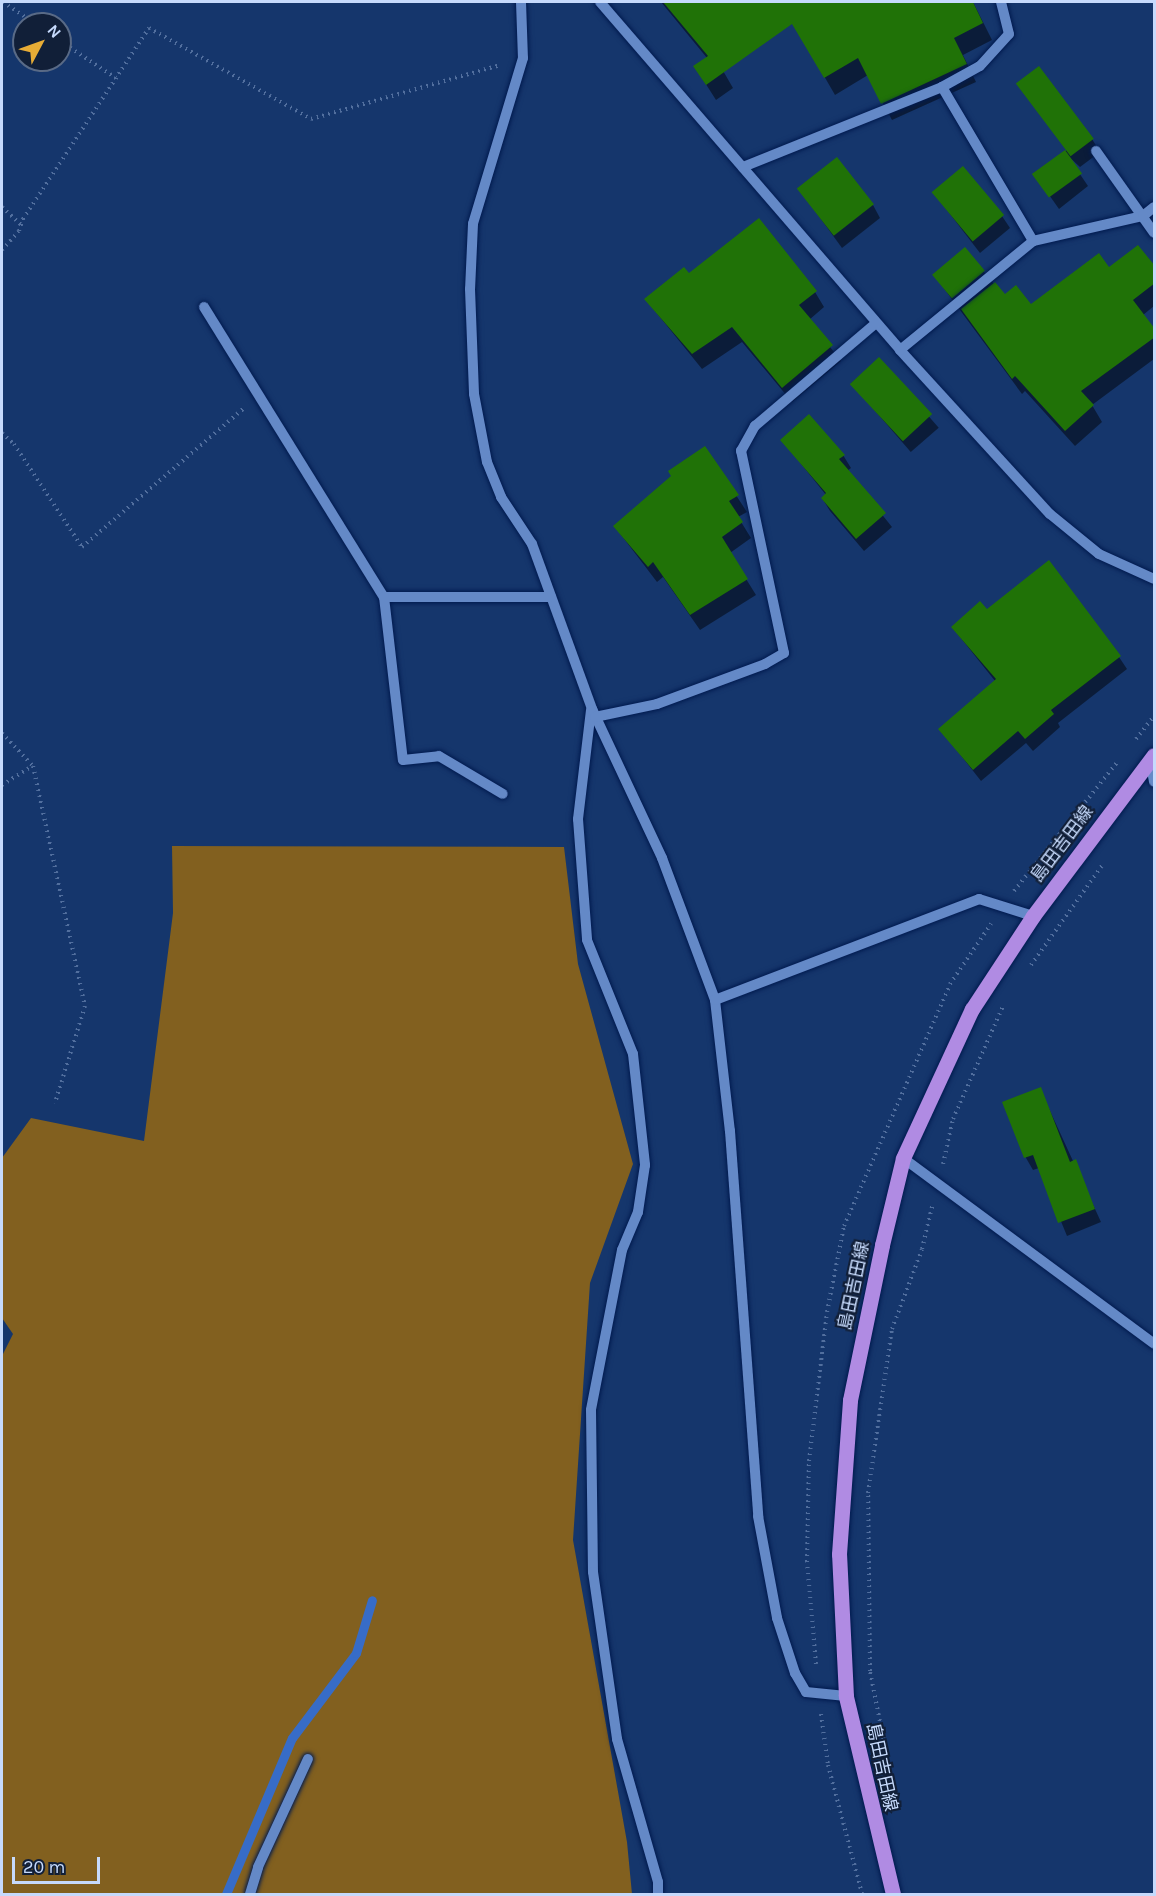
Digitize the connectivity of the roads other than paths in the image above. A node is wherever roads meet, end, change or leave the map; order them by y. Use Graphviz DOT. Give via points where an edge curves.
graph roads {
  1 [pos="521,2"];
  2 [pos="600,2"];
  3 [pos="1001,2"];
  4 [pos="942,87"];
  5 [pos="1095,151"];
  6 [pos="743,167"];
  7 [pos="1155,207"];
  8 [pos="1143,216"];
  9 [pos="1155,233"];
  10 [pos="1033,241"];
  11 [pos="204,307"];
  12 [pos="876,323"];
  13 [pos="900,350"];
  14 [pos="1155,579"];
  15 [pos="384,597"];
  16 [pos="552,597"];
  17 [pos="593,713"];
  18 [pos="1152,757"];
  19 [pos="1155,782"];
  20 [pos="503,794"];
  21 [pos="1033,916"];
  22 [pos="715,1000"];
  23 [pos="903,1158"];
  24 [pos="1155,1344"];
  25 [pos="846,1696"];
  26 [pos="308,1760"];
  27 [pos="250,1894"];
  28 [pos="658,1894"];
  29 [pos="893,1894"];
  1 -- 16 [label="street" via="523,58 473,224 470,289 474,394 487,462 501,497 532,544"];
  2 -- 6 [label="street"];
  3 -- 4 [label="street" via="1009,34 980,66"];
  4 -- 6 [label="street"];
  4 -- 10 [label="street"];
  5 -- 8 [label="street"];
  6 -- 12 [label="street"];
  7 -- 8 [label="street"];
  8 -- 9 [label="street"];
  8 -- 10 [label="street"];
  10 -- 13 [label="street"];
  11 -- 15 [label="street"];
  12 -- 13 [label="street"];
  12 -- 17 [label="street" via="755,426 741,451 784,653 765,664 657,704"];
  13 -- 14 [label="street" via="1050,513 1099,554"];
  15 -- 16 [label="street"];
  15 -- 20 [label="street" via="403,760 439,756"];
  16 -- 17 [label="street"];
  17 -- 22 [label="street" via="662,858"];
  17 -- 28 [label="street" via="578,819 587,940 633,1054 645,1165 638,1212 622,1250 591,1410 593,1572 617,1739 658,1882"];
  18 -- 19 [label="street"];
  18 -- 21 [label="main road, 島田吉田線"];
  21 -- 22 [label="street" via="979,899"];
  21 -- 23 [label="main road, 島田吉田線" via="972,1009"];
  22 -- 25 [label="street" via="730,1131 758,1516 777,1618 806,1692"];
  23 -- 24 [label="street"];
  23 -- 25 [label="main road, 島田吉田線" via="850,1400 839,1554"];
  25 -- 29 [label="main road, 島田吉田線"];
  26 -- 27 [label="street" via="258,1867"];
}
